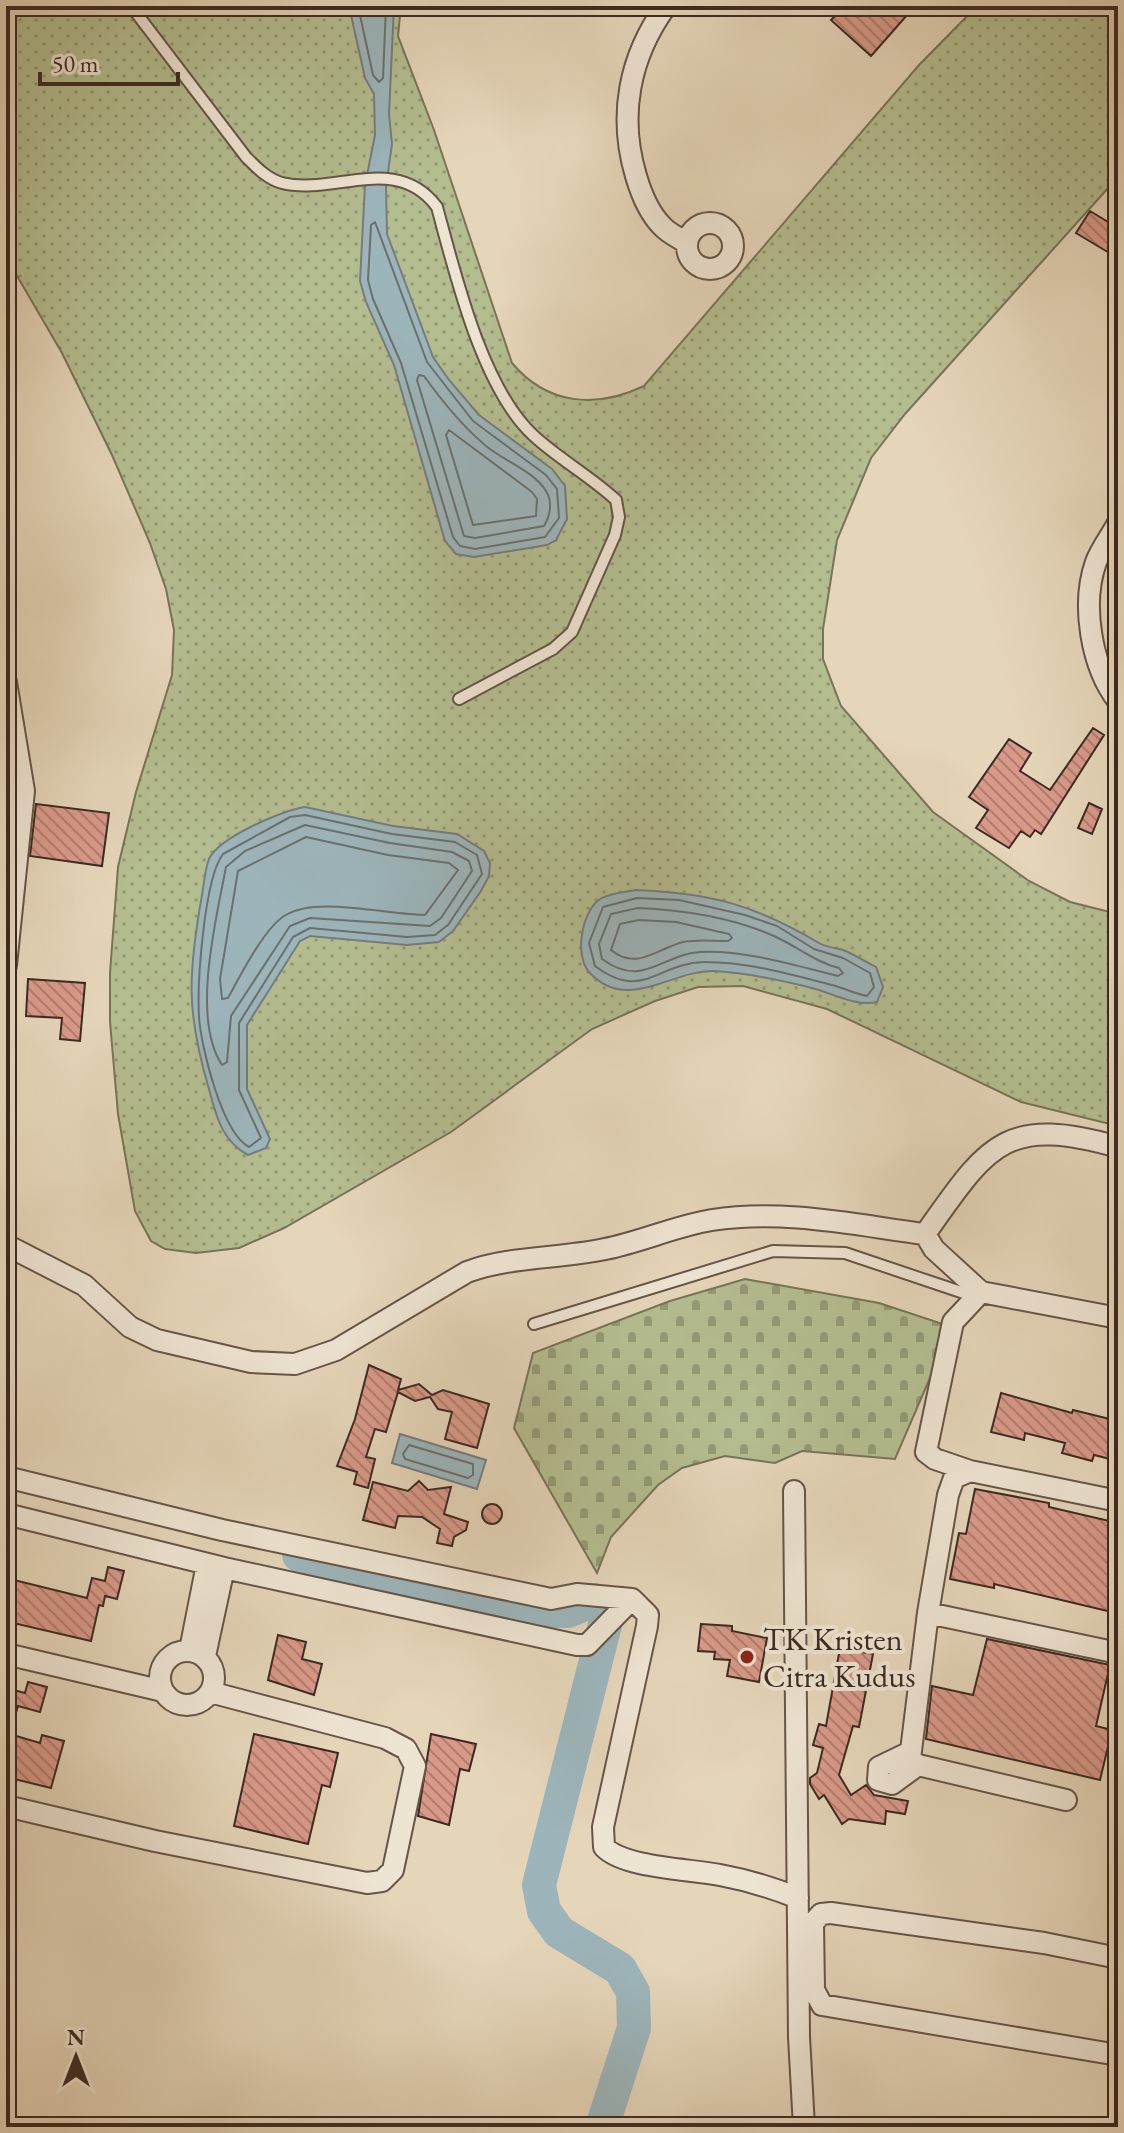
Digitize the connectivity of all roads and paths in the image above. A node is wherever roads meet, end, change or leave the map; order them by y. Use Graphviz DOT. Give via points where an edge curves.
graph roads {
  1 [pos="131,6"];
  2 [pos="666,6"];
  3 [pos="687,243"];
  4 [pos="1118,523"];
  5 [pos="6,682"];
  6 [pos="459,699"];
  7 [pos="1118,701"];
  8 [pos="14,824"];
  9 [pos="6,965"];
  10 [pos="1118,1147"];
  11 [pos="925,1234"];
  12 [pos="6,1245"];
  13 [pos="981,1292"];
  14 [pos="1118,1318"];
  15 [pos="534,1324"];
  16 [pos="970,1471"];
  17 [pos="6,1477"];
  18 [pos="794,1491"];
  19 [pos="1118,1501"];
  20 [pos="6,1514"];
  21 [pos="218,1553"];
  22 [pos="627,1604"];
  23 [pos="928,1613"];
  24 [pos="197,1653"];
  25 [pos="1118,1653"];
  26 [pos="6,1654"];
  27 [pos="163,1691"];
  28 [pos="210,1692"];
  29 [pos="1066,1800"];
  30 [pos="6,1806"];
  31 [pos="798,1898"];
  32 [pos="1118,1958"];
  33 [pos="1118,2055"];
  34 [pos="804,2127"];
  1 -- 6 [label="lane" via="263,173 282,183 389,179 424,190 437,207 474,334 511,408 534,436 616,500 619,517 609,550 572,632 553,649"];
  2 -- 3 [label="street" via="649,29 625,116 642,194 662,226"];
  4 -- 7 [label="street" via="1097,561 1089,595 1106,686"];
  5 -- 8 [label="street" via="24,791"];
  8 -- 9 [label="street"];
  10 -- 11 [label="street" via="1048,1133 1014,1138 963,1178"];
  11 -- 12 [label="street" via="797,1217 712,1220 606,1249 489,1264 336,1350 295,1364 208,1354 157,1340 130,1327 84,1285"];
  11 -- 13 [label="street"];
  13 -- 14 [label="street"];
  13 -- 15 [label="lane" via="964,1293 845,1253 773,1251"];
  13 -- 16 [label="street" via="953,1322 926,1452"];
  16 -- 19 [label="street"];
  16 -- 23 [label="street" via="954,1478 948,1495"];
  17 -- 21 [label="street"];
  18 -- 31 [label="street"];
  20 -- 21 [label="street"];
  21 -- 22 [label="street" via="551,1599 577,1594"];
  21 -- 22 [label="street" via="587,1645"];
  21 -- 24 [label="street"];
  22 -- 31 [label="street" via="648,1615 647,1626 603,1827 604,1847 624,1859 767,1885"];
  23 -- 25 [label="street"];
  23 -- 29 [label="street" via="913,1759"];
  24 -- 27 [label="street" via="167,1659 160,1675"];
  24 -- 28 [label="street" via="215,1674"];
  26 -- 27 [label="street"];
  27 -- 28 [label="street" via="187,1705"];
  28 -- 30 [label="street" via="385,1738 406,1749 415,1766 393,1870 382,1881 367,1883 185,1847"];
  31 -- 34 [label="street"];
  32 -- 33 [label="street" via="831,1913 813,1923 814,1990 822,2005"];
}
